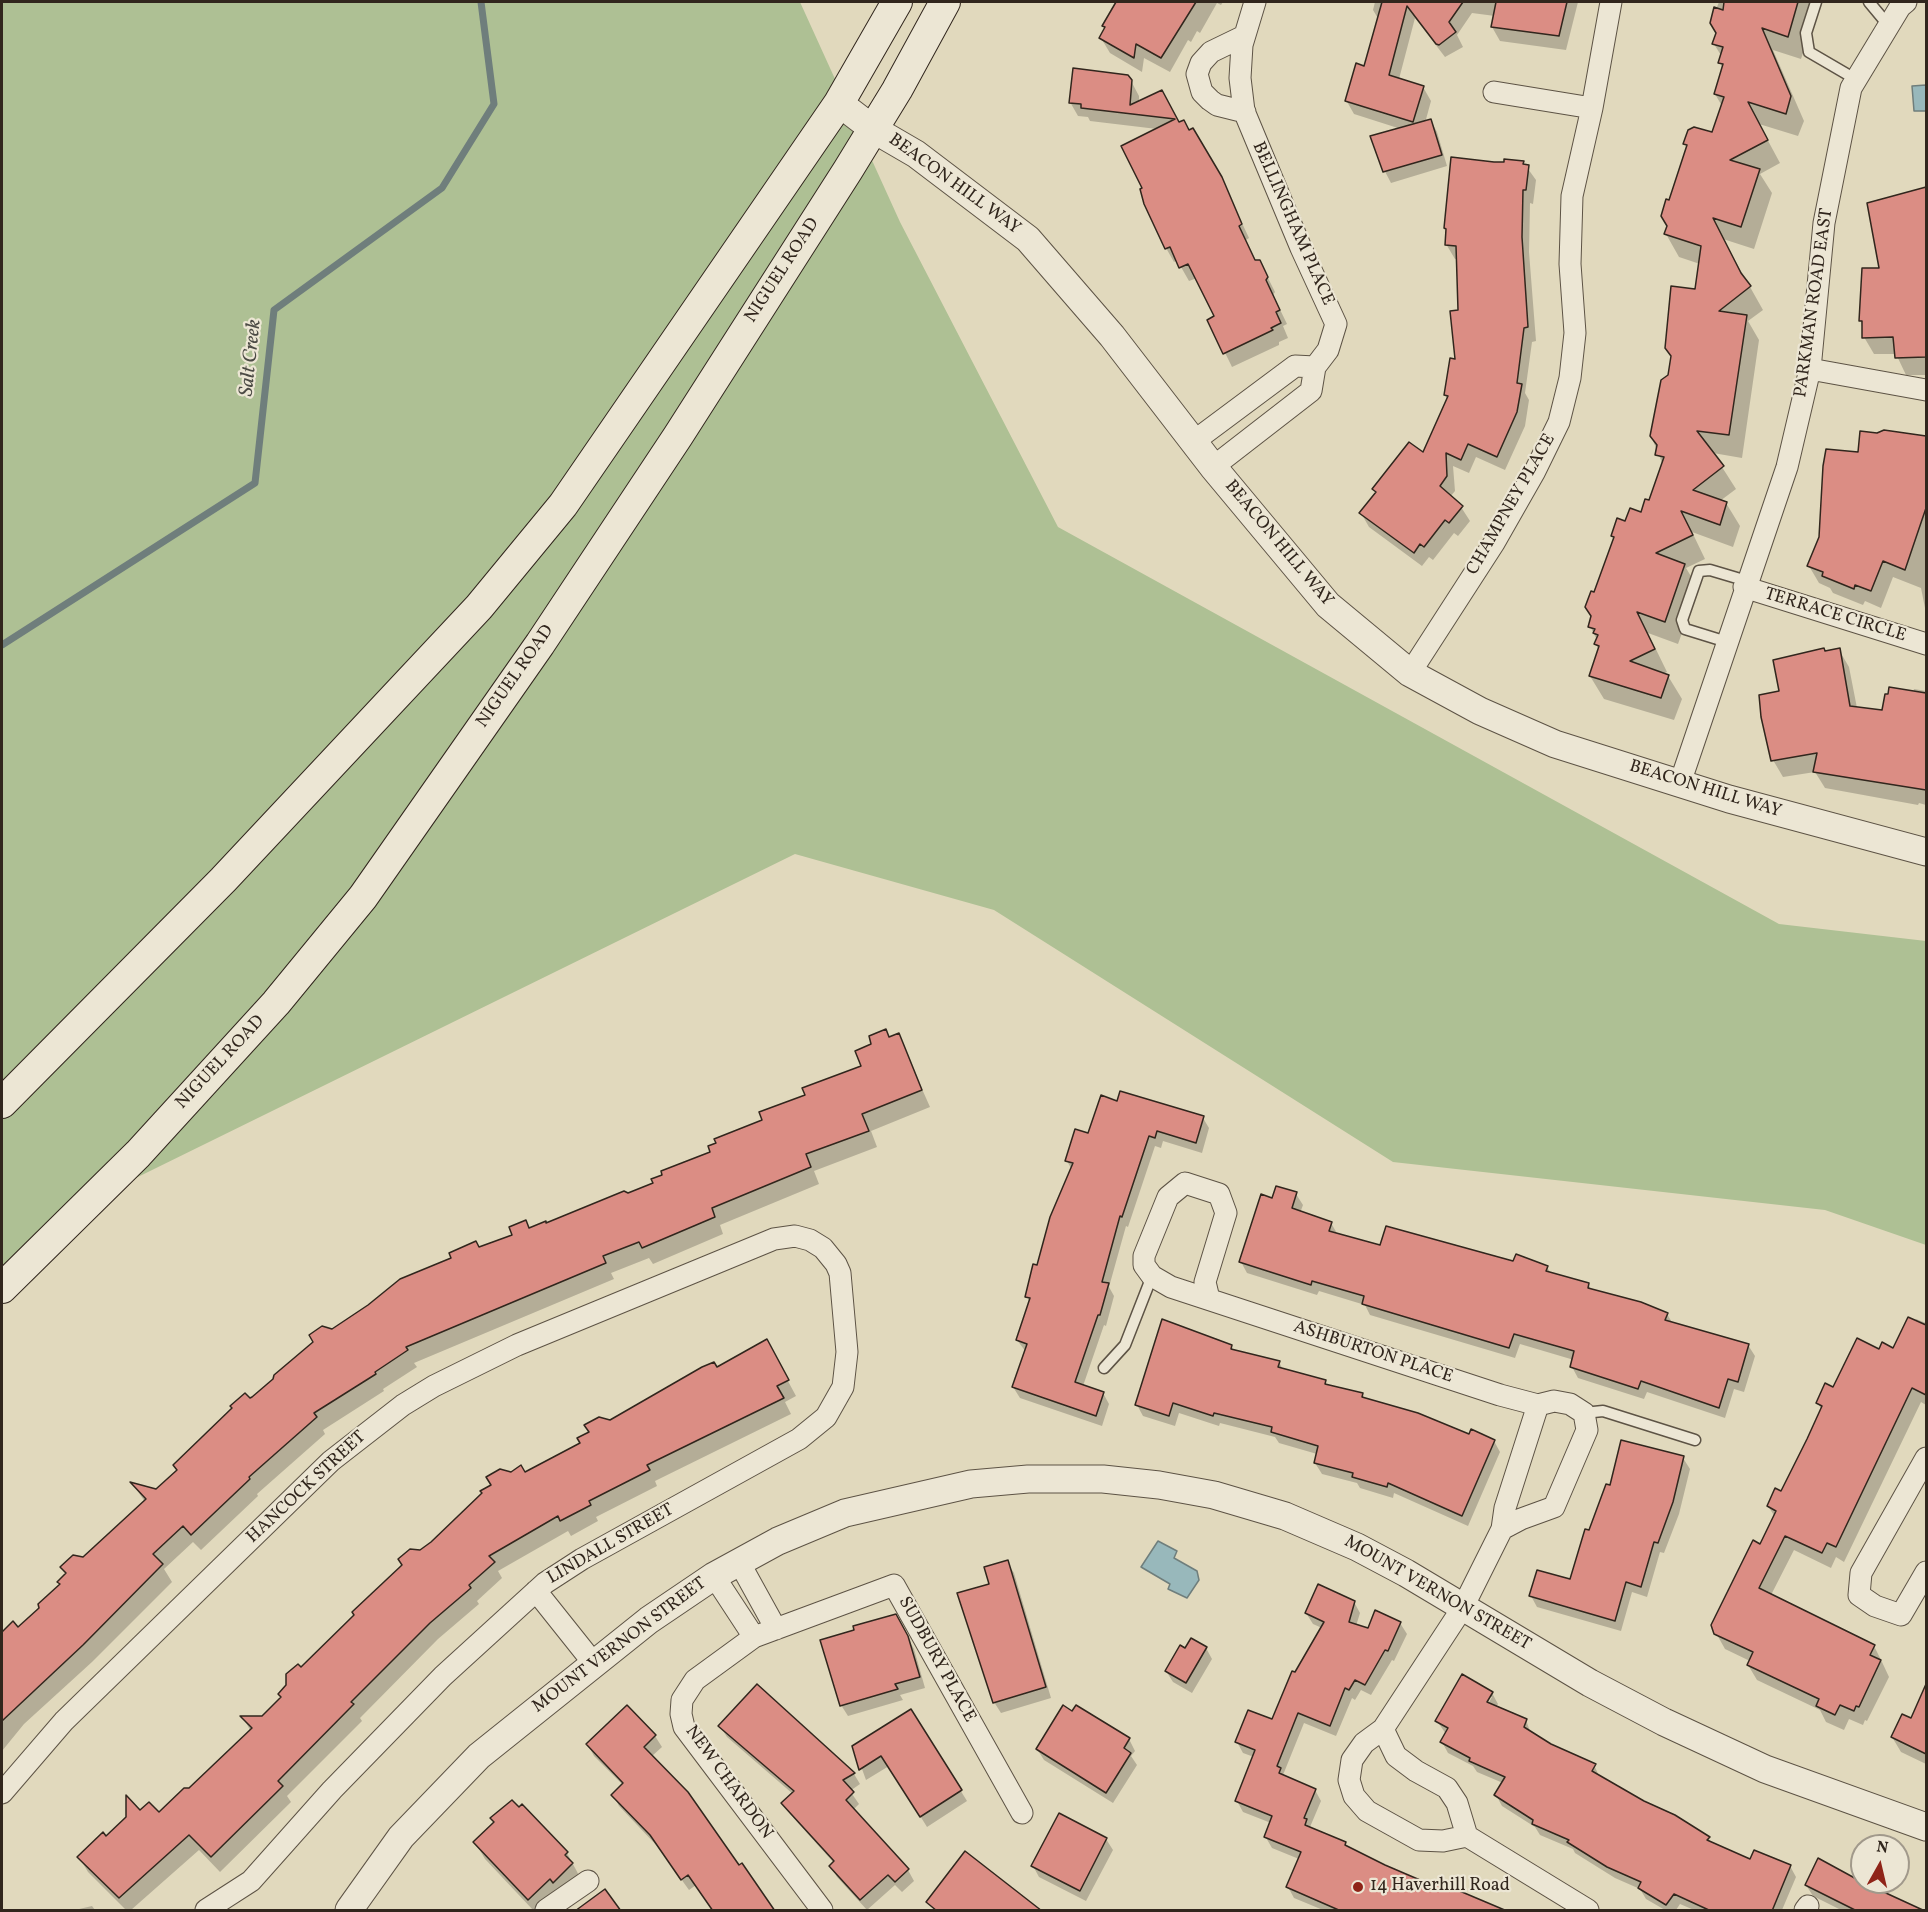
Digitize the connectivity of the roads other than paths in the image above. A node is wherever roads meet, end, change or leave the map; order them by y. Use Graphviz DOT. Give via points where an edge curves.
graph roads {
  1 [pos="897,2"];
  2 [pos="945,2"];
  3 [pos="1255,2"];
  4 [pos="1611,2"];
  5 [pos="1816,2"];
  6 [pos="1869,2"];
  7 [pos="1906,2"];
  8 [pos="1889,26"];
  9 [pos="1244,36"];
  10 [pos="1857,80"];
  11 [pos="1494,92"];
  12 [pos="840,103"];
  13 [pos="1592,108"];
  14 [pos="1245,112"];
  15 [pos="873,129"];
  16 [pos="1315,367"];
  17 [pos="1810,369"];
  18 [pos="1926,390"];
  19 [pos="1193,442"];
  20 [pos="1213,467"];
  21 [pos="1745,584"];
  22 [pos="1727,642"];
  23 [pos="1926,644"];
  24 [pos="1410,673"];
  25 [pos="1680,783"];
  26 [pos="1926,852"];
  27 [pos="2,1103"];
  28 [pos="815,1242"];
  29 [pos="1152,1276"];
  30 [pos="2,1288"];
  31 [pos="1209,1299"];
  32 [pos="1104,1368"];
  33 [pos="1538,1405"];
  34 [pos="1584,1413"];
  35 [pos="1695,1440"];
  36 [pos="1926,1458"];
  37 [pos="1502,1529"];
  38 [pos="739,1562"];
  39 [pos="1926,1572"];
  40 [pos="714,1576"];
  41 [pos="536,1591"];
  42 [pos="1463,1607"];
  43 [pos="776,1629"];
  44 [pos="754,1637"];
  45 [pos="595,1665"];
  46 [pos="1383,1729"];
  47 [pos="2,1793"];
  48 [pos="1022,1813"];
  49 [pos="1926,1827"];
  50 [pos="1467,1836"];
  51 [pos="588,1881"];
  52 [pos="206,1911"];
  53 [pos="349,1911"];
  54 [pos="546,1911"];
  55 [pos="822,1911"];
  56 [pos="1588,1911"];
  1 -- 12 [label="main road"];
  2 -- 15 [label="main road, NIGUEL ROAD"];
  3 -- 9 [label="street, BELLINGHAM PLACE"];
  4 -- 13 [label="street, CHAMPNEY PLACE"];
  5 -- 10 [label="lane" via="1806,33 1809,52"];
  6 -- 8 [label="lane"];
  7 -- 8 [label="street, PARKMAN ROAD EAST"];
  8 -- 10 [label="street, PARKMAN ROAD EAST"];
  9 -- 14 [label="street, BELLINGHAM PLACE" via="1240,78"];
  9 -- 14 [label="street" via="1211,52 1197,74 1202,92 1210,100"];
  10 -- 17 [label="street, PARKMAN ROAD EAST" via="1851,88 1824,223"];
  11 -- 13 [label="street"];
  12 -- 15 [label="street, BEACON HILL WAY"];
  12 -- 27 [label="main road" via="563,505 479,608 223,880"];
  13 -- 24 [label="street, CHAMPNEY PLACE" via="1572,196 1570,264 1575,333 1570,378 1559,422 1494,543"];
  14 -- 16 [label="street, BELLINGHAM PLACE" via="1336,324 1328,350"];
  15 -- 19 [label="street, BEACON HILL WAY" via="916,154 1028,238 1112,336"];
  15 -- 30 [label="main road, NIGUEL ROAD" via="540,644 363,897 276,1003 138,1154"];
  16 -- 19 [label="street" via="1295,366"];
  16 -- 20 [label="street, BELLINGHAM PLACE" via="1311,391"];
  17 -- 18 [label="street"];
  17 -- 21 [label="street, PARKMAN ROAD EAST" via="1787,467"];
  19 -- 20 [label="street, BEACON HILL WAY"];
  20 -- 24 [label="street, BEACON HILL WAY" via="1328,605"];
  21 -- 22 [label="street, PARKMAN ROAD EAST"];
  21 -- 22 [label="lane" via="1710,570 1699,571 1683,620 1684,629"];
  21 -- 23 [label="street, TERRACE CIRCLE"];
  22 -- 25 [label="street, PARKMAN ROAD EAST"];
  24 -- 25 [label="street, BEACON HILL WAY" via="1480,711 1556,744"];
  25 -- 26 [label="street, BEACON HILL WAY"];
  28 -- 41 [label="street, LINDALL STREET" via="830,1255 840,1273 847,1353 843,1387 826,1417 799,1439 582,1559"];
  28 -- 47 [label="street, HANCOCK STREET" via="795,1236 774,1239 517,1345 403,1405 323,1469 64,1721"];
  29 -- 31 [label="street, ASHBURTON PLACE" via="1171,1287"];
  29 -- 31 [label="street" via="1144,1265 1144,1256 1168,1197 1185,1183 1219,1194 1226,1213 1205,1282"];
  29 -- 32 [label="lane" via="1125,1345"];
  31 -- 33 [label="street, ASHBURTON PLACE"];
  33 -- 34 [label="street, ASHBURTON PLACE" via="1554,1401 1570,1404"];
  33 -- 37 [label="street"];
  34 -- 35 [label="lane" via="1603,1411"];
  34 -- 37 [label="street" via="1587,1430 1554,1507"];
  36 -- 39 [label="street" via="1861,1573 1859,1595 1875,1606 1901,1615"];
  37 -- 42 [label="street"];
  38 -- 40 [label="street, MOUNT VERNON STREET"];
  38 -- 42 [label="street, MOUNT VERNON STREET" via="845,1513 936,1490 1028,1479 1103,1479 1214,1495 1286,1516 1357,1547"];
  38 -- 43 [label="street"];
  40 -- 44 [label="street"];
  40 -- 45 [label="street, MOUNT VERNON STREET" via="649,1620"];
  41 -- 45 [label="street"];
  41 -- 52 [label="street, LINDALL STREET" via="443,1676 332,1790 251,1881"];
  42 -- 46 [label="street"];
  42 -- 49 [label="street, MOUNT VERNON STREET" via="1590,1683 1714,1746 1765,1769"];
  43 -- 44 [label="street, SUDBURY PLACE"];
  43 -- 48 [label="street, SUDBURY PLACE" via="894,1585"];
  44 -- 55 [label="street, NEW CHARDON" via="695,1680 682,1700 681,1714 684,1726"];
  45 -- 53 [label="street, MOUNT VERNON STREET" via="508,1731 453,1781 401,1837"];
  46 -- 50 [label="street" via="1396,1756 1447,1788 1457,1803"];
  46 -- 50 [label="street" via="1364,1743 1352,1760 1349,1780 1354,1796 1367,1810 1419,1840 1443,1842"];
  50 -- 56 [label="street"];
  51 -- 54 [label="street"];
}
